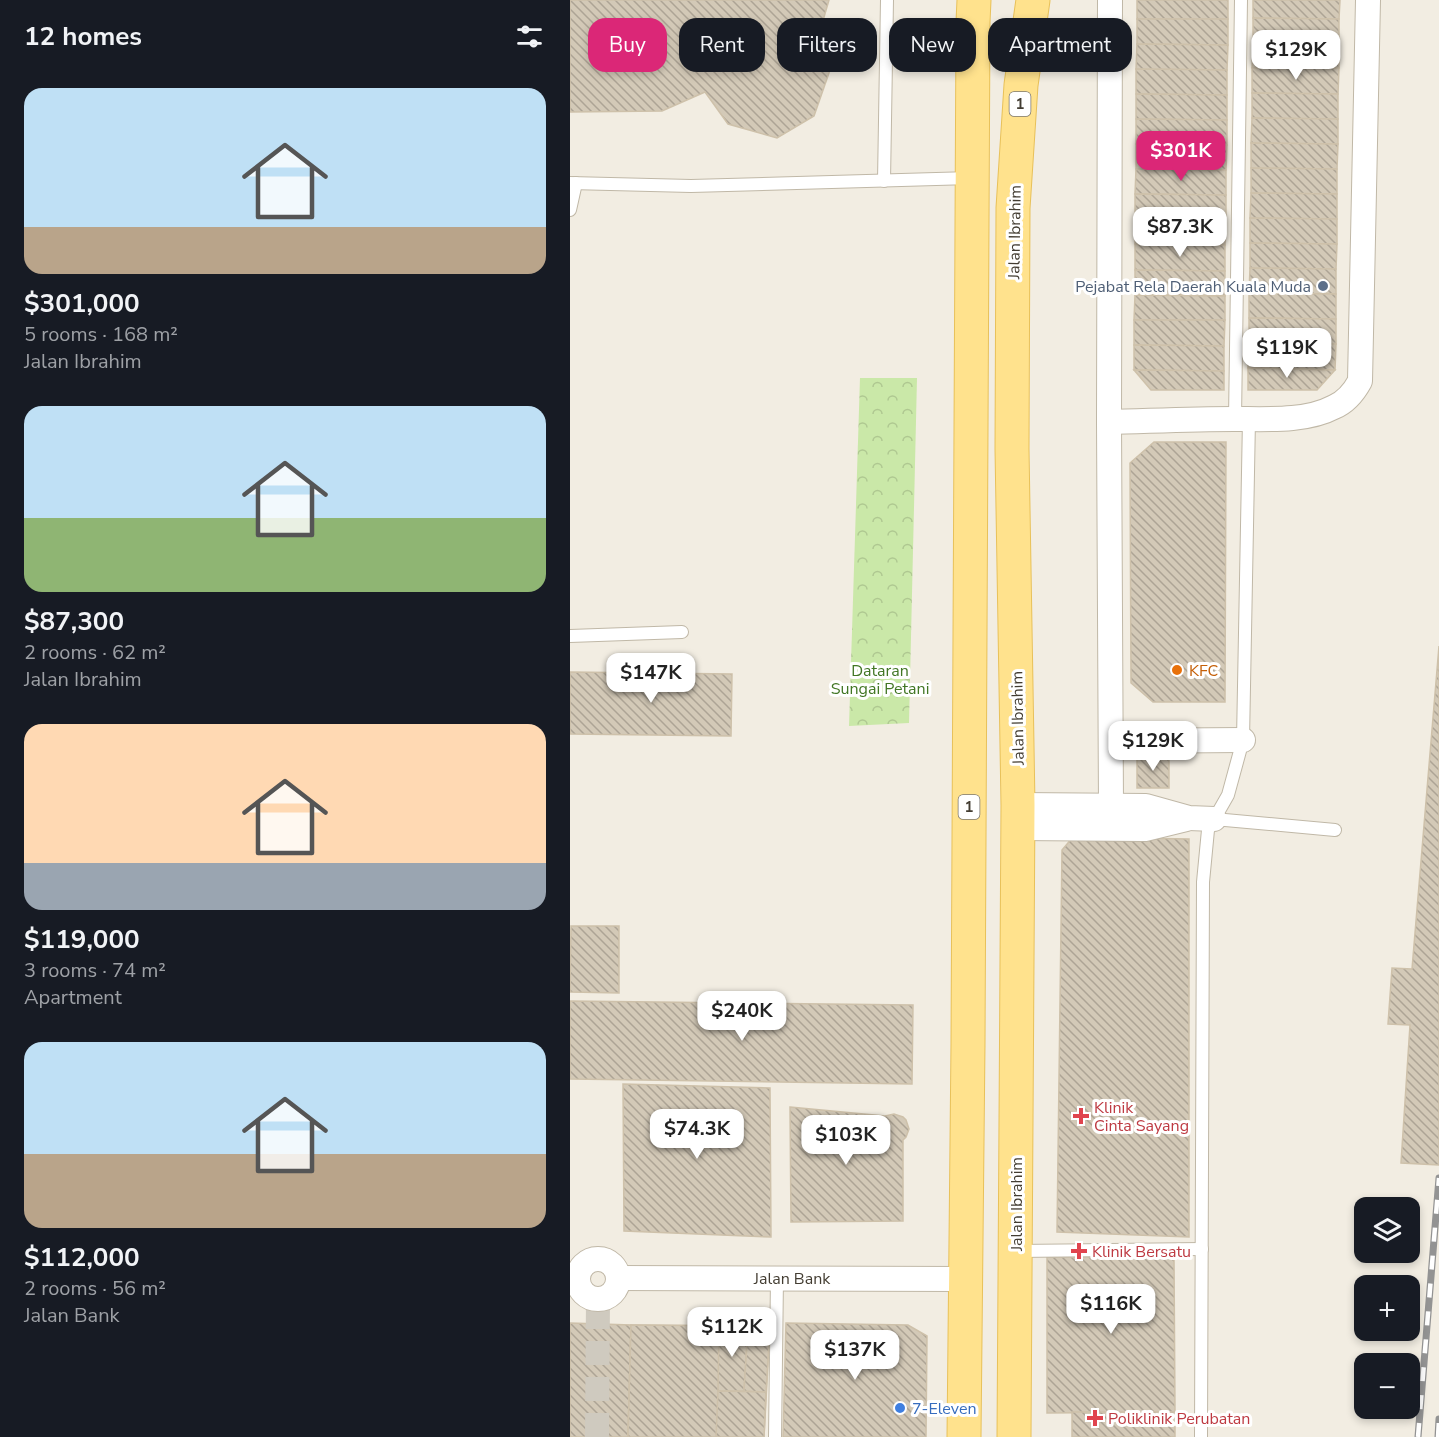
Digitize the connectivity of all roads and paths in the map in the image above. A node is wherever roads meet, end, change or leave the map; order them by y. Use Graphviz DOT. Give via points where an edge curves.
graph roads {
  1 [pos="887,0"];
  2 [pos="1011,0"];
  3 [pos="1033,0"];
  4 [pos="1110,0"];
  5 [pos="1241,0"];
  6 [pos="1368,0"];
  7 [pos="971,7"];
  8 [pos="1021,85"];
  9 [pos="972,178"];
  10 [pos="884,181"];
  11 [pos="573,183"];
  12 [pos="570,210"];
  13 [pos="1242,419"];
  14 [pos="1109,422"];
  15 [pos="682,632"];
  16 [pos="570,636"];
  17 [pos="1243,740"];
  18 [pos="1112,741"];
  19 [pos="1111,806"];
  20 [pos="1018,816"];
  21 [pos="1189,818"];
  22 [pos="1214,819"];
  23 [pos="1335,830"];
  24 [pos="1202,1249"];
  25 [pos="1016,1251"];
  26 [pos="574,1277"];
  27 [pos="777,1278"];
  28 [pos="966,1279"];
  29 [pos="775,1437"];
  30 [pos="964,1437"];
  31 [pos="1014,1437"];
  32 [pos="1201,1437"];
  1 -- 10 [label="lane"];
  2 -- 8 [label="main road" via="1010,35"];
  3 -- 8 [label="main road, Jalan Ibrahim / 1"];
  4 -- 14 [label="street"];
  5 -- 13 [label="lane"];
  6 -- 13 [label="street" via="1360,381 1348,398 1335,407 1310,415"];
  7 -- 9 [label="main road, 1"];
  8 -- 20 [label="main road, Jalan Ibrahim / 1" via="1013,208 1012,406"];
  9 -- 10 [label="lane"];
  9 -- 28 [label="main road, 1"];
  10 -- 11 [label="lane" via="691,186"];
  11 -- 12 [label="lane"];
  13 -- 14 [label="street"];
  13 -- 17 [label="lane"];
  14 -- 18 [label="street"];
  15 -- 16 [label="lane"];
  17 -- 18 [label="street"];
  17 -- 22 [label="lane" via="1228,795"];
  18 -- 19 [label="street"];
  19 -- 20 [label="street"];
  19 -- 21 [label="street" via="1146,806"];
  20 -- 21 [label="street" via="1145,829"];
  20 -- 25 [label="main road, Jalan Ibrahim / 1"];
  21 -- 22 [label="street"];
  22 -- 23 [label="lane"];
  22 -- 24 [label="lane" via="1208,830 1203,882"];
  24 -- 25 [label="lane"];
  24 -- 32 [label="lane"];
  25 -- 31 [label="main road, Jalan Ibrahim / 1"];
  26 -- 27 [label="street, Jalan Bank" via="586,1294 598,1299 610,1294 618,1278"];
  27 -- 28 [label="street, Jalan Bank"];
  27 -- 29 [label="lane"];
  28 -- 30 [label="main road, 1"];
}
